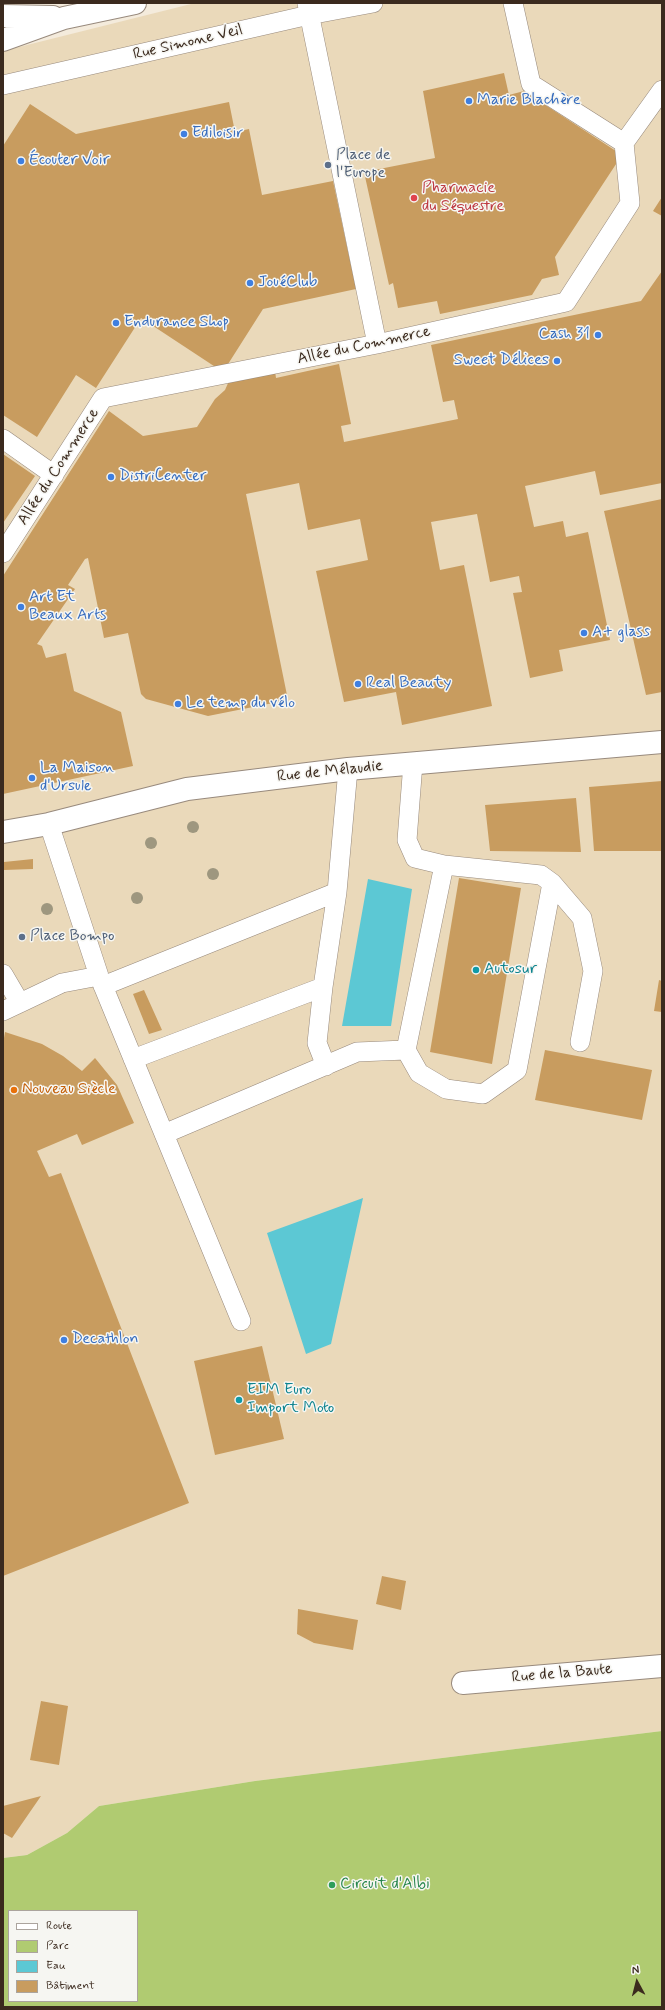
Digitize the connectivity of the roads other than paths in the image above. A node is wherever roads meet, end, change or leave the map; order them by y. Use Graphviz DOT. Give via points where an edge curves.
graph roads {
  1 [pos="135,3"];
  2 [pos="373,3"];
  3 [pos="513,3"];
  4 [pos="308,9"];
  5 [pos="3,16"];
  6 [pos="64,18"];
  7 [pos="3,40"];
  8 [pos="3,85"];
  9 [pos="662,90"];
  10 [pos="624,143"];
  11 [pos="377,344"];
  12 [pos="3,439"];
  13 [pos="54,475"];
  14 [pos="3,553"];
  15 [pos="662,742"];
  16 [pos="413,763"];
  17 [pos="348,769"];
  18 [pos="49,824"];
  19 [pos="3,832"];
  20 [pos="444,865"];
  21 [pos="552,883"];
  22 [pos="337,892"];
  23 [pos="3,974"];
  24 [pos="101,981"];
  25 [pos="323,987"];
  26 [pos="11,1007"];
  27 [pos="580,1042"];
  28 [pos="406,1050"];
  29 [pos="133,1059"];
  30 [pos="326,1066"];
  31 [pos="164,1134"];
  32 [pos="241,1321"];
  33 [pos="662,1666"];
  34 [pos="463,1682"];
  1 -- 6 [label="street"];
  2 -- 4 [label="lane, Rue Simone Veil"];
  3 -- 10 [label="lane" via="531,84"];
  4 -- 8 [label="lane, Rue Simone Veil"];
  4 -- 11 [label="lane"];
  5 -- 6 [label="street"];
  6 -- 7 [label="street"];
  9 -- 10 [label="lane"];
  10 -- 11 [label="lane, Allée du Commerce" via="630,203 566,302"];
  11 -- 13 [label="lane, Allée du Commerce" via="103,398"];
  12 -- 13 [label="lane"];
  13 -- 14 [label="lane, Allée du Commerce"];
  15 -- 16 [label="street, Rue de Mélaudie"];
  16 -- 17 [label="street, Rue de Mélaudie"];
  16 -- 20 [label="lane" via="407,840 415,858"];
  17 -- 18 [label="street, Rue de Mélaudie" via="187,789"];
  17 -- 22 [label="lane"];
  18 -- 19 [label="street, Rue de Mélaudie"];
  18 -- 24 [label="lane"];
  20 -- 21 [label="lane" via="541,875"];
  20 -- 28 [label="lane"];
  21 -- 27 [label="lane" via="582,918 593,971"];
  21 -- 28 [label="lane" via="517,1070 483,1094 446,1089 419,1073"];
  22 -- 24 [label="lane"];
  22 -- 25 [label="lane"];
  23 -- 26 [label="lane"];
  24 -- 26 [label="lane" via="62,983"];
  24 -- 29 [label="lane"];
  25 -- 29 [label="lane"];
  25 -- 30 [label="lane" via="317,1043"];
  28 -- 30 [label="lane" via="357,1052"];
  29 -- 31 [label="lane"];
  30 -- 31 [label="lane"];
  31 -- 32 [label="lane"];
  33 -- 34 [label="street, Rue de la Baute"];
}
